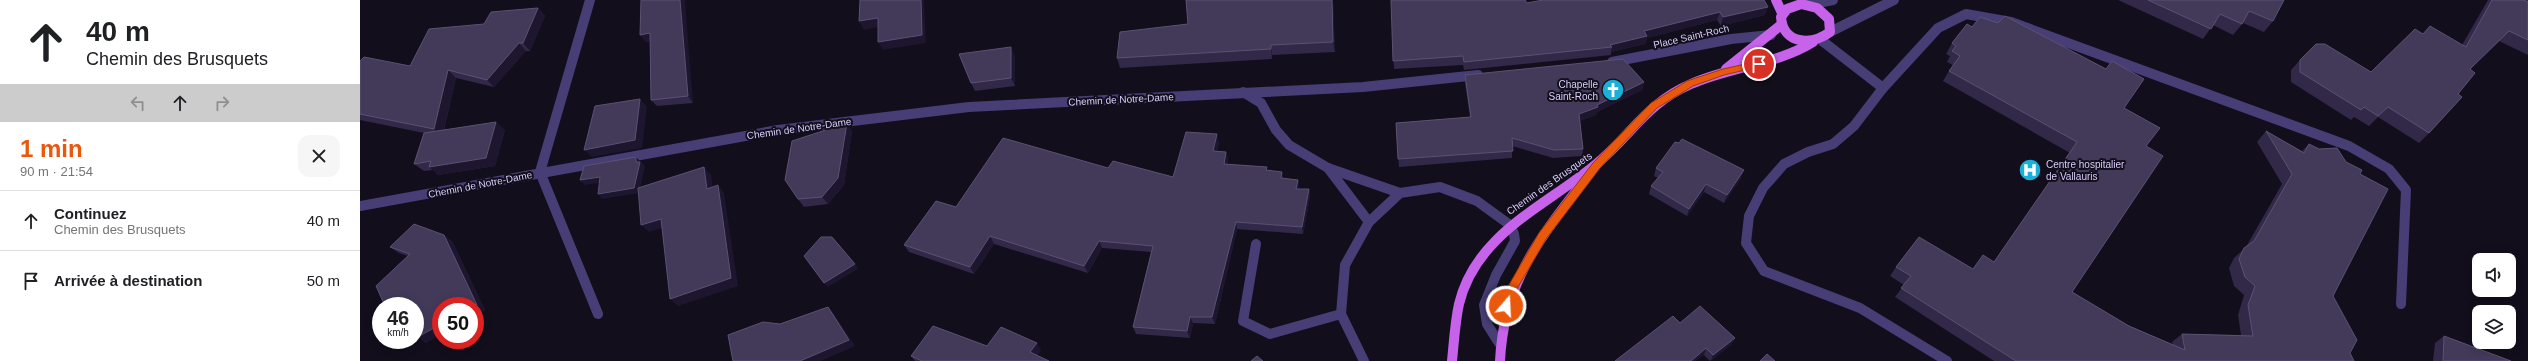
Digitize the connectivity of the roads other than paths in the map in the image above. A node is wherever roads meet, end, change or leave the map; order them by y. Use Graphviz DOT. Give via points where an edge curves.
graph roads {
  1 [pos="590,0"];
  2 [pos="1776,0"];
  3 [pos="1833,0"];
  4 [pos="1894,0"];
  5 [pos="1802,3"];
  6 [pos="1782,13"];
  7 [pos="1781,25"];
  8 [pos="1830,32"];
  9 [pos="1771,35"];
  10 [pos="1817,41"];
  11 [pos="1602,63"];
  12 [pos="1723,72"];
  13 [pos="1488,74"];
  14 [pos="1883,88"];
  15 [pos="1243,92"];
  16 [pos="1596,165"];
  17 [pos="1328,168"];
  18 [pos="540,172"];
  19 [pos="1400,193"];
  20 [pos="360,206"];
  21 [pos="1368,222"];
  22 [pos="1510,225"];
  23 [pos="1256,244"];
  24 [pos="2401,304"];
  25 [pos="598,314"];
  26 [pos="1341,314"];
  27 [pos="1499,343"];
  28 [pos="1364,361"];
  29 [pos="1452,361"];
  30 [pos="1500,361"];
  31 [pos="1947,361"];
  1 -- 18 [label="street"];
  2 -- 6 [label="main road"];
  3 -- 5 [label="street"];
  4 -- 8 [label="street"];
  5 -- 6 [label="main road" via="1787,8"];
  5 -- 8 [label="main road" via="1817,8 1829,19"];
  6 -- 7 [label="main road"];
  7 -- 9 [label="main road, Chemin des Brusquets"];
  7 -- 10 [label="main road" via="1793,38"];
  8 -- 10 [label="main road"];
  9 -- 11 [label="street, Place Saint-Roch" via="1745,35 1669,53"];
  9 -- 12 [label="main road, Chemin des Brusquets"];
  10 -- 12 [label="main road, Chemin des Brusquets" via="1794,54"];
  10 -- 14 [label="street"];
  12 -- 16 [label="main road, Chemin des Brusquets" via="1690,84 1654,105"];
  13 -- 15 [label="street, Chemin de Notre-Dame" via="1363,87"];
  14 -- 24 [label="street" via="1938,28 1966,14 2010,22 2349,146 2389,169 2406,190"];
  14 -- 31 [label="street" via="1854,126 1833,144 1808,152 1784,164 1763,188 1749,216 1746,243 1764,271 1860,308"];
  15 -- 17 [label="street" via="1261,103 1276,130 1289,145"];
  15 -- 18 [label="street, Chemin de Notre-Dame" via="969,107 778,130"];
  16 -- 22 [label="main road, Chemin des Brusquets"];
  16 -- 27 [label="main road" via="1542,236 1524,265 1510,293"];
  17 -- 19 [label="street"];
  17 -- 21 [label="street"];
  18 -- 20 [label="street, Chemin de Notre-Dame"];
  18 -- 25 [label="street"];
  19 -- 21 [label="street"];
  19 -- 22 [label="street" via="1440,187 1477,201"];
  21 -- 26 [label="street" via="1345,265"];
  22 -- 27 [label="street" via="1515,242 1496,275 1484,305 1487,324"];
  22 -- 29 [label="main road, Chemin des Brusquets" via="1487,249 1468,279 1459,304"];
  23 -- 26 [label="street" via="1243,321 1270,334"];
  26 -- 28 [label="street"];
  27 -- 30 [label="main road"];
}
